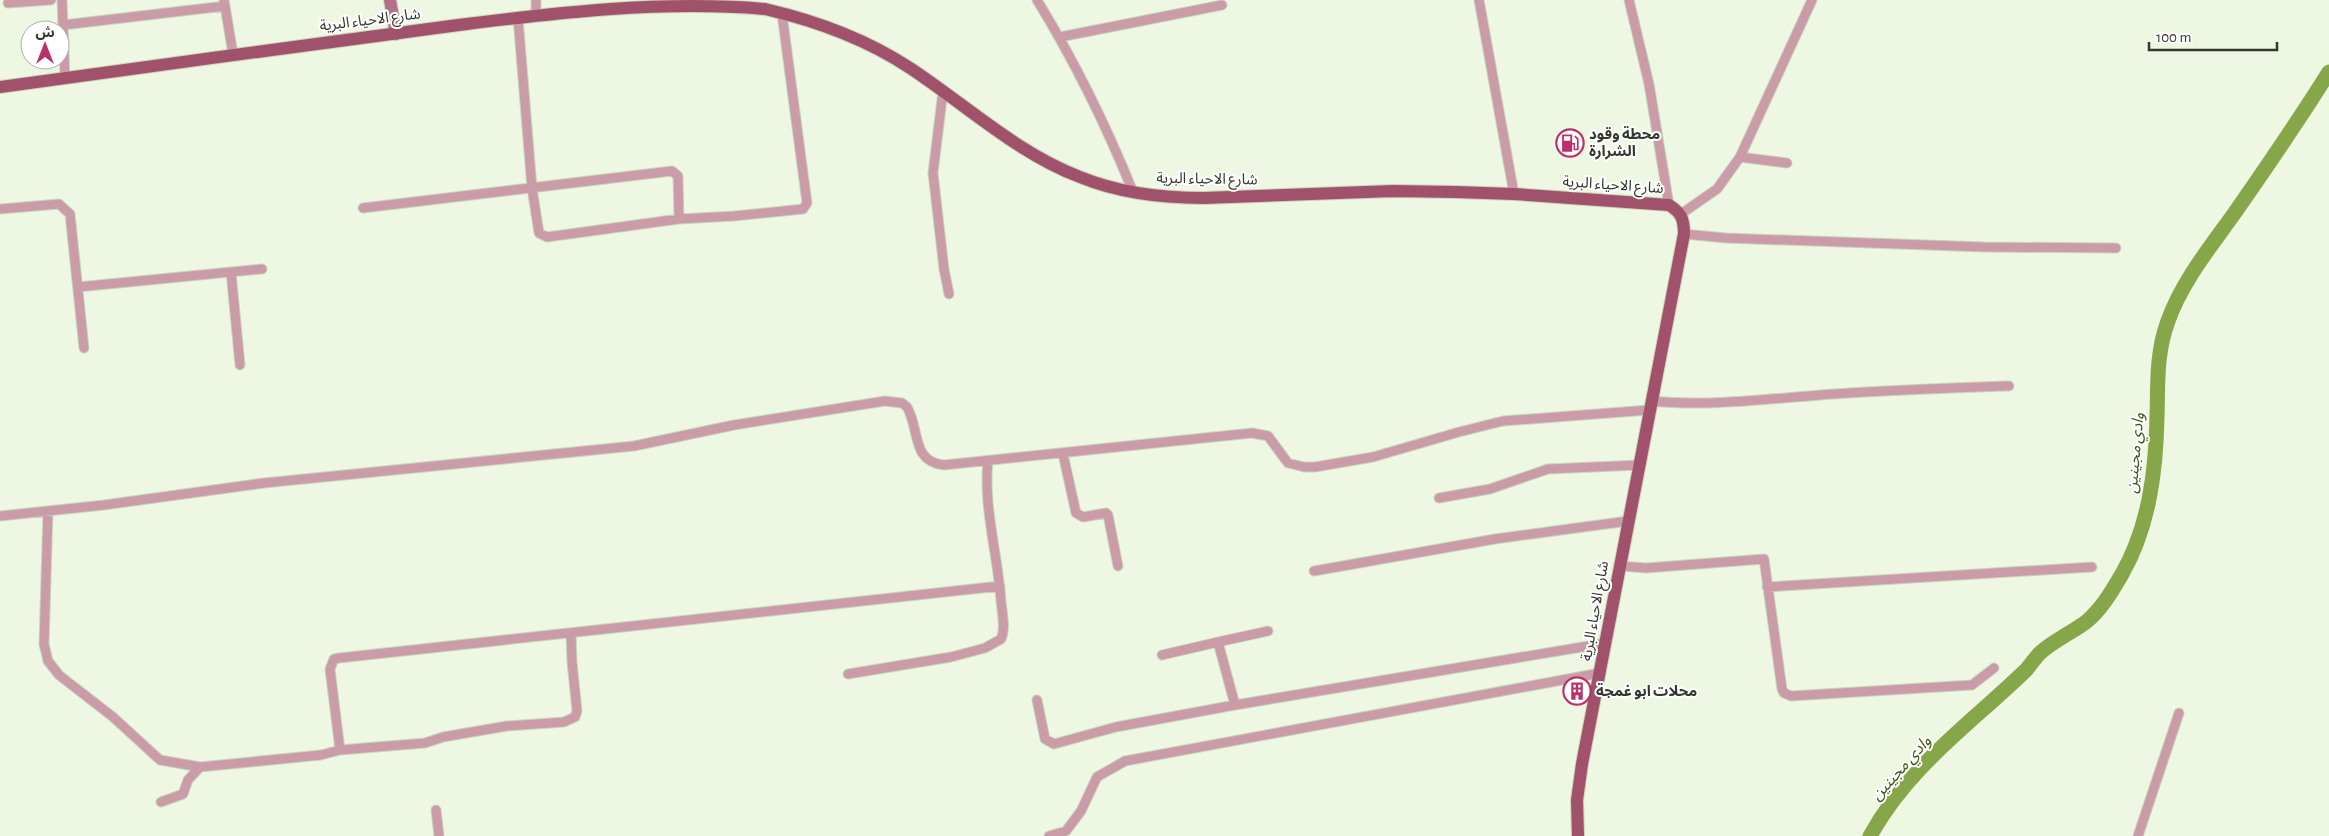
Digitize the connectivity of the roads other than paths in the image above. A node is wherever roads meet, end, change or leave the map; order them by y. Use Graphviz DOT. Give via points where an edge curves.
graph roads {
  1 [pos="51,0"];
  2 [pos="62,0"];
  3 [pos="390,0"];
  4 [pos="536,0"];
  5 [pos="1037,0"];
  6 [pos="1479,0"];
  7 [pos="1629,0"];
  8 [pos="1812,0"];
  9 [pos="666,1"];
  10 [pos="8,3"];
  11 [pos="225,3"];
  12 [pos="767,5"];
  13 [pos="1222,5"];
  14 [pos="782,14"];
  15 [pos="536,15"];
  16 [pos="518,18"];
  17 [pos="63,20"];
  18 [pos="70,24"];
  19 [pos="396,34"];
  20 [pos="1060,37"];
  21 [pos="234,54"];
  22 [pos="65,70"];
  23 [pos="65,78"];
  24 [pos="0,87"];
  25 [pos="943,91"];
  26 [pos="1740,157"];
  27 [pos="1787,163"];
  28 [pos="532,188"];
  29 [pos="1133,192"];
  30 [pos="1514,194"];
  31 [pos="1669,205"];
  32 [pos="0,208"];
  33 [pos="363,208"];
  34 [pos="1681,214"];
  35 [pos="679,219"];
  36 [pos="1684,234"];
  37 [pos="2116,248"];
  38 [pos="262,269"];
  39 [pos="231,272"];
  40 [pos="78,287"];
  41 [pos="949,294"];
  42 [pos="84,348"];
  43 [pos="240,365"];
  44 [pos="2009,386"];
  45 [pos="1650,405"];
  46 [pos="1063,454"];
  47 [pos="988,461"];
  48 [pos="1639,465"];
  49 [pos="1439,498"];
  50 [pos="48,511"];
  51 [pos="0,516"];
  52 [pos="1628,521"];
  53 [pos="1118,566"];
  54 [pos="1620,566"];
  55 [pos="2092,567"];
  56 [pos="1314,571"];
  57 [pos="1000,586"];
  58 [pos="1767,587"];
  59 [pos="1268,631"];
  60 [pos="572,634"];
  61 [pos="1218,642"];
  62 [pos="1606,643"];
  63 [pos="1162,655"];
  64 [pos="1994,668"];
  65 [pos="1600,673"];
  66 [pos="848,674"];
  67 [pos="1037,700"];
  68 [pos="1235,705"];
  69 [pos="2179,713"];
  70 [pos="340,750"];
  71 [pos="200,767"];
  72 [pos="161,802"];
  73 [pos="436,810"];
  74 [pos="439,836"];
  75 [pos="1049,836"];
  76 [pos="1578,836"];
  77 [pos="2138,836"];
  1 -- 10 [label="street"];
  2 -- 17 [label="street"];
  3 -- 19 [label="main road"];
  4 -- 15 [label="street"];
  5 -- 20 [label="street"];
  6 -- 30 [label="street"];
  7 -- 31 [label="street" via="1649,84"];
  8 -- 26 [label="street"];
  9 -- 12 [label="main road, شارع الاحياء البرية"];
  9 -- 15 [label="main road, شارع الاحياء البرية"];
  11 -- 18 [label="street"];
  11 -- 21 [label="street"];
  12 -- 14 [label="main road, شارع الاحياء البرية"];
  13 -- 20 [label="street"];
  14 -- 25 [label="main road, شارع الاحياء البرية" via="847,33 896,59"];
  14 -- 35 [label="street" via="806,206 794,210"];
  15 -- 16 [label="main road, شارع الاحياء البرية"];
  16 -- 19 [label="main road, شارع الاحياء البرية"];
  16 -- 28 [label="street"];
  19 -- 21 [label="main road, شارع الاحياء البرية"];
  20 -- 29 [label="street" via="1104,121"];
  21 -- 23 [label="main road, شارع الاحياء البرية"];
  22 -- 23 [label="street"];
  23 -- 24 [label="main road, شارع الاحياء البرية"];
  25 -- 29 [label="main road, شارع الاحياء البرية" via="1002,133 1054,164 1081,178"];
  25 -- 41 [label="street" via="933,173"];
  26 -- 27 [label="street"];
  26 -- 34 [label="street" via="1717,189"];
  28 -- 33 [label="street"];
  28 -- 35 [label="street" via="542,236"];
  28 -- 35 [label="street" via="672,172 678,176"];
  29 -- 30 [label="main road, شارع الاحياء البرية" via="1181,198 1392,191"];
  30 -- 31 [label="main road, شارع الاحياء البرية"];
  31 -- 34 [label="main road, شارع الاحياء البرية"];
  32 -- 40 [label="street" via="58,204 65,208 70,214"];
  34 -- 36 [label="main road, شارع الاحياء البرية"];
  36 -- 37 [label="street" via="1984,247"];
  36 -- 45 [label="main road, شارع الاحياء البرية"];
  38 -- 39 [label="street"];
  39 -- 40 [label="street"];
  39 -- 43 [label="street"];
  40 -- 42 [label="street"];
  44 -- 45 [label="street"];
  45 -- 46 [label="street" via="1503,422 1373,457 1304,468 1288,463 1268,436 1252,434"];
  45 -- 48 [label="main road, شارع الاحياء البرية"];
  46 -- 47 [label="street"];
  46 -- 53 [label="street" via="1076,513 1080,517 1108,514"];
  47 -- 50 [label="street" via="934,464 921,452 907,407 902,403 885,401 734,425 634,446 264,483"];
  47 -- 57 [label="street"];
  48 -- 49 [label="street" via="1548,469 1490,489"];
  48 -- 52 [label="main road, شارع الاحياء البرية"];
  50 -- 51 [label="street"];
  50 -- 71 [label="street" via="44,644 48,661 59,675 114,716 160,760"];
  52 -- 54 [label="main road, شارع الاحياء البرية"];
  52 -- 56 [label="street" via="1504,538"];
  54 -- 58 [label="street" via="1646,568 1760,558 1764,559"];
  54 -- 62 [label="main road, شارع الاحياء البرية"];
  55 -- 58 [label="street"];
  57 -- 60 [label="street"];
  57 -- 66 [label="street" via="1003,634 996,644 951,657"];
  58 -- 64 [label="street" via="1782,689 1786,695 1972,685"];
  59 -- 61 [label="street"];
  60 -- 70 [label="street" via="577,712 564,722 507,726 425,743"];
  60 -- 70 [label="street" via="334,660 330,669"];
  61 -- 63 [label="street"];
  61 -- 68 [label="street"];
  62 -- 65 [label="main road, شارع الاحياء البرية"];
  62 -- 68 [label="street"];
  65 -- 75 [label="street" via="1125,761 1097,777 1081,811 1066,831"];
  65 -- 76 [label="main road, شارع الاحياء البرية" via="1579,783"];
  67 -- 68 [label="street" via="1045,739 1054,744 1116,727"];
  69 -- 77 [label="street"];
  70 -- 71 [label="street" via="321,755"];
  71 -- 72 [label="street" via="188,780 183,794"];
  73 -- 74 [label="street"];
}
